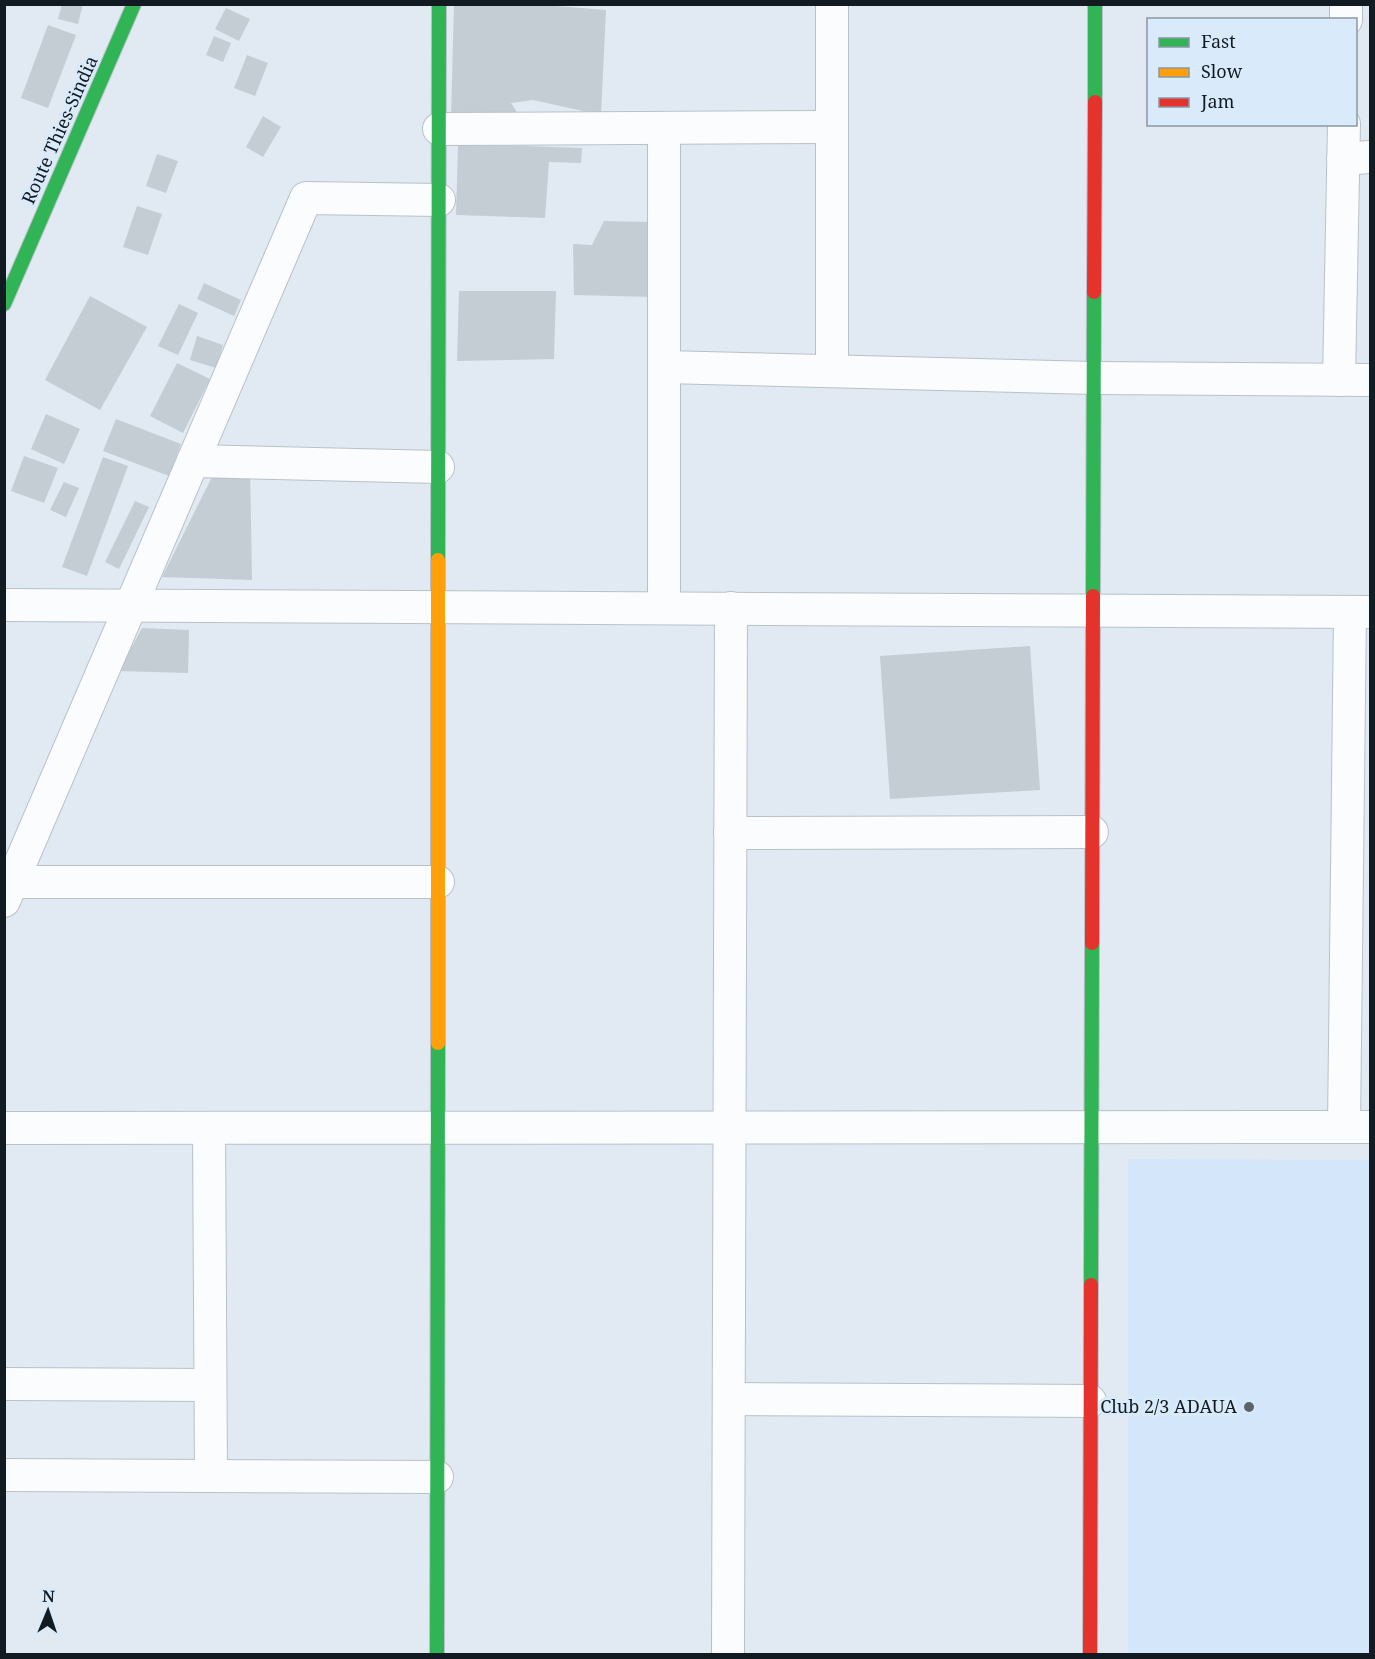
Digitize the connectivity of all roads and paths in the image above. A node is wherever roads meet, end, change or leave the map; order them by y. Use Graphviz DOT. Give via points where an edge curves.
graph roads {
  1 [pos="134,4"];
  2 [pos="439,4"];
  3 [pos="832,4"];
  4 [pos="1095,4"];
  5 [pos="1345,126"];
  6 [pos="832,127"];
  7 [pos="664,128"];
  8 [pos="439,129"];
  9 [pos="1357,158"];
  10 [pos="439,200"];
  11 [pos="11,269"];
  12 [pos="4,304"];
  13 [pos="664,367"];
  14 [pos="832,371"];
  15 [pos="1094,378"];
  16 [pos="1339,380"];
  17 [pos="1371,381"];
  18 [pos="193,460"];
  19 [pos="438,467"];
  20 [pos="4,605"];
  21 [pos="130,607"];
  22 [pos="438,607"];
  23 [pos="664,608"];
  24 [pos="731,608"];
  25 [pos="1093,610"];
  26 [pos="1360,612"];
  27 [pos="1092,832"];
  28 [pos="730,833"];
  29 [pos="1359,879"];
  30 [pos="438,882"];
  31 [pos="9,891"];
  32 [pos="438,1127"];
  33 [pos="729,1127"];
  34 [pos="1091,1127"];
  35 [pos="1357,1127"];
  36 [pos="4,1128"];
  37 [pos="209,1128"];
  38 [pos="4,1384"];
  39 [pos="210,1385"];
  40 [pos="729,1398"];
  41 [pos="1090,1401"];
  42 [pos="4,1476"];
  43 [pos="211,1476"];
  44 [pos="437,1477"];
  45 [pos="437,1654"];
  46 [pos="728,1654"];
  47 [pos="1090,1654"];
  1 -- 11 [label="street, Route Thies-Sindia"];
  2 -- 8 [label="street"];
  3 -- 6 [label="street"];
  4 -- 15 [label="street"];
  5 -- 9 [label="street"];
  6 -- 7 [label="street"];
  6 -- 14 [label="street"];
  7 -- 8 [label="street"];
  7 -- 13 [label="street"];
  8 -- 10 [label="street"];
  9 -- 16 [label="street"];
  10 -- 18 [label="street" via="306,198"];
  10 -- 19 [label="street"];
  11 -- 12 [label="street, Route Thies-Sindia"];
  13 -- 14 [label="street"];
  13 -- 23 [label="street"];
  14 -- 15 [label="street"];
  15 -- 16 [label="street"];
  15 -- 25 [label="street"];
  16 -- 17 [label="street"];
  18 -- 19 [label="street"];
  18 -- 21 [label="street"];
  19 -- 22 [label="street"];
  20 -- 21 [label="street"];
  21 -- 22 [label="street"];
  21 -- 31 [label="street"];
  22 -- 23 [label="street"];
  22 -- 30 [label="street"];
  23 -- 24 [label="street"];
  24 -- 25 [label="street"];
  24 -- 28 [label="street"];
  25 -- 26 [label="street"];
  25 -- 27 [label="street"];
  26 -- 29 [label="street"];
  27 -- 28 [label="street"];
  27 -- 34 [label="street"];
  28 -- 33 [label="street"];
  29 -- 35 [label="street"];
  30 -- 31 [label="street"];
  30 -- 32 [label="street"];
  32 -- 33 [label="street"];
  32 -- 37 [label="street"];
  32 -- 44 [label="street"];
  33 -- 34 [label="street"];
  33 -- 40 [label="street"];
  34 -- 35 [label="street"];
  34 -- 41 [label="street"];
  36 -- 37 [label="street"];
  37 -- 39 [label="street"];
  38 -- 39 [label="street"];
  39 -- 43 [label="street"];
  40 -- 41 [label="street"];
  40 -- 46 [label="street"];
  41 -- 47 [label="street"];
  42 -- 43 [label="street"];
  43 -- 44 [label="street"];
  44 -- 45 [label="street"];
}
